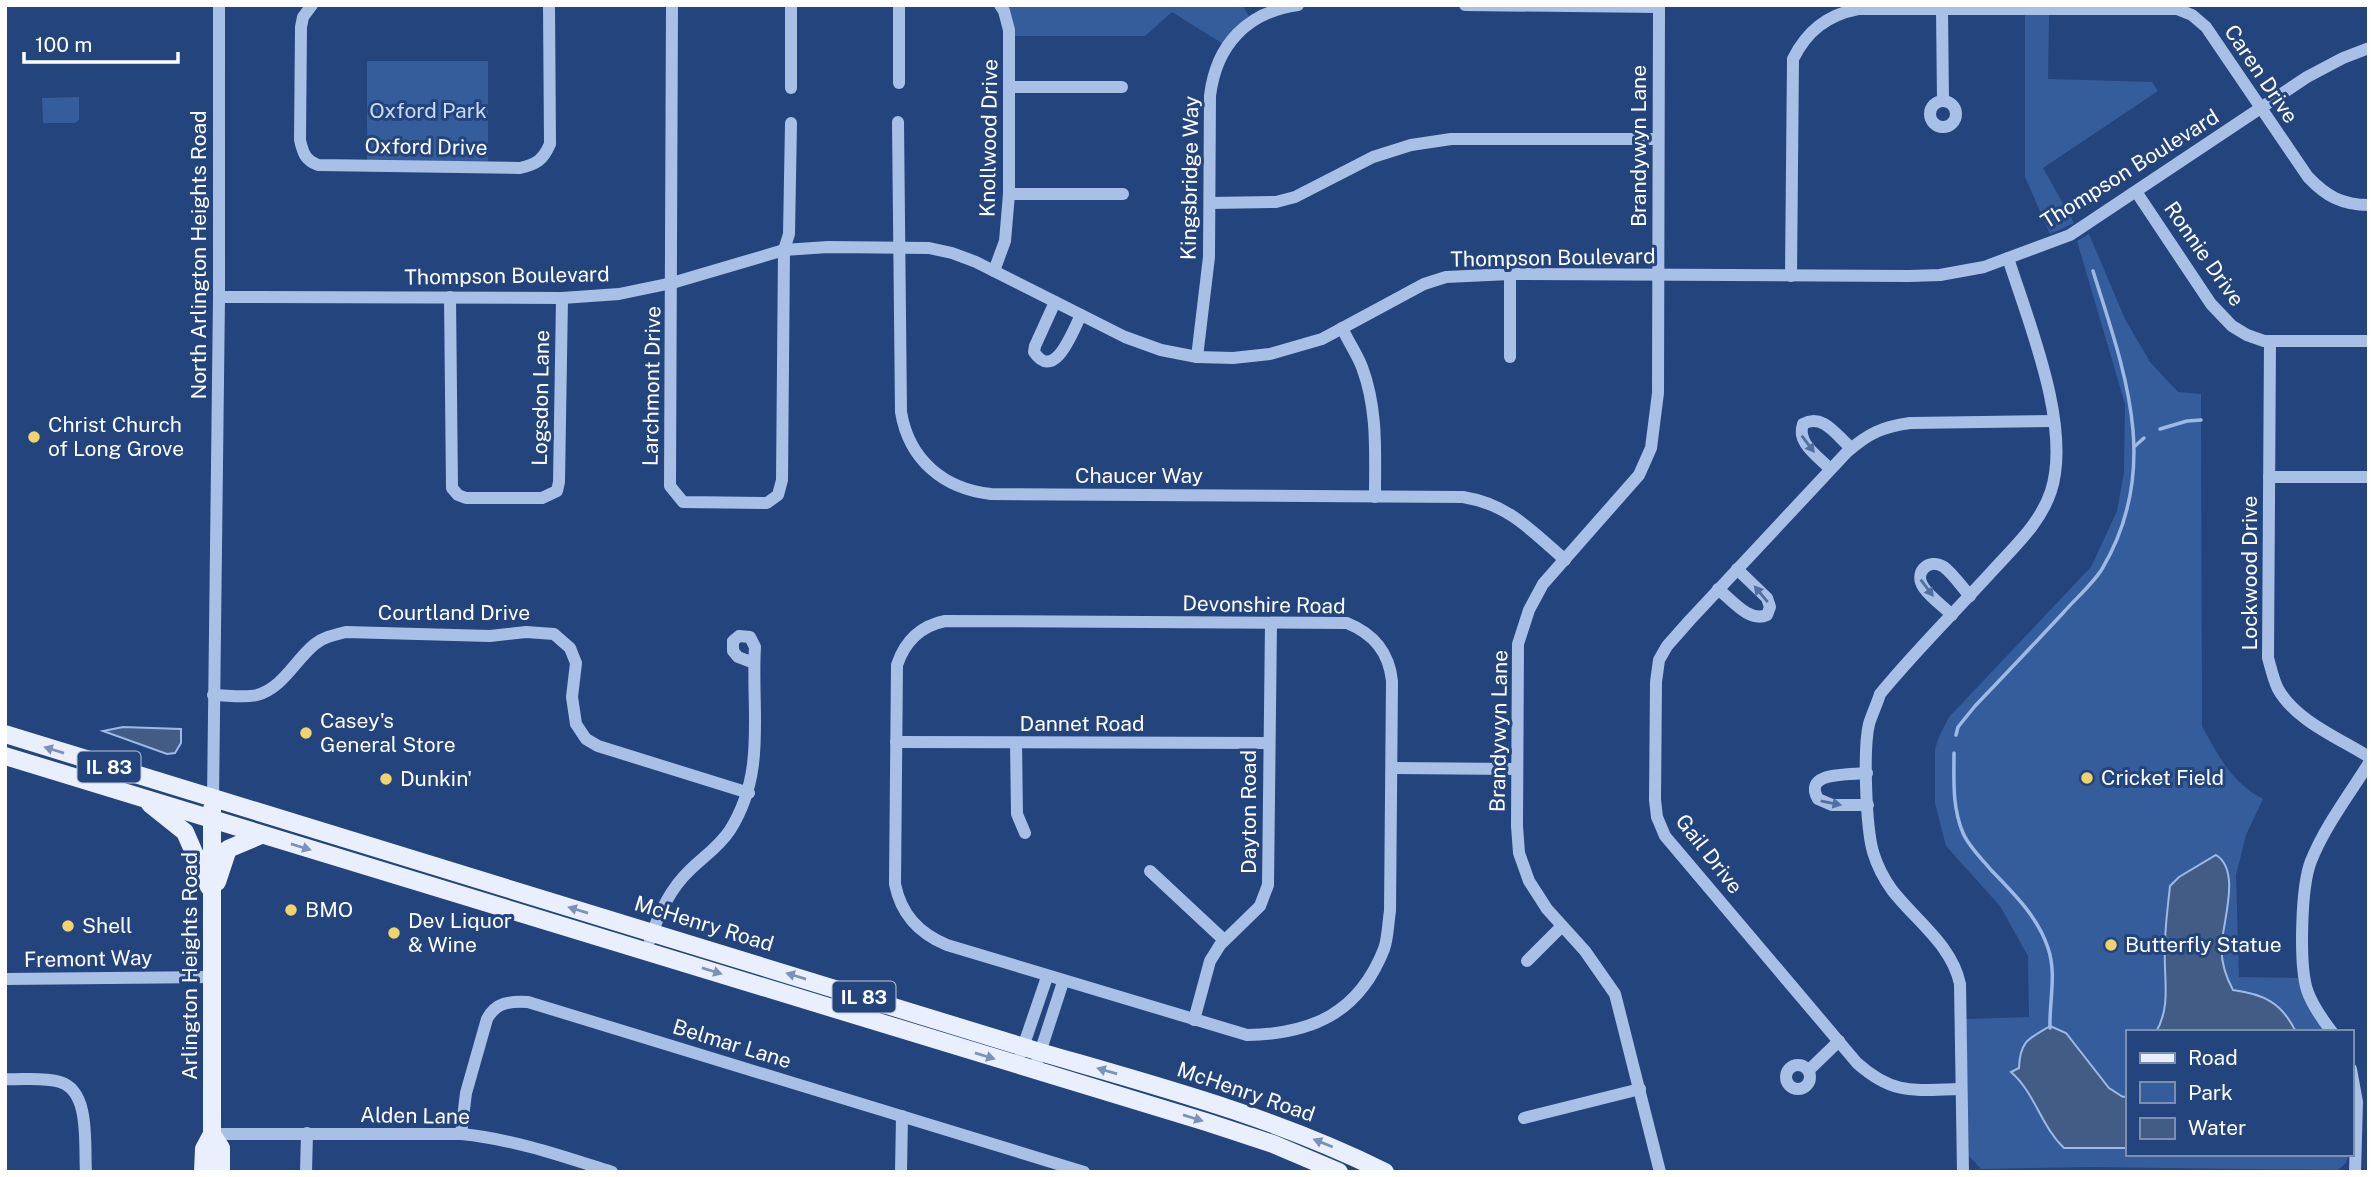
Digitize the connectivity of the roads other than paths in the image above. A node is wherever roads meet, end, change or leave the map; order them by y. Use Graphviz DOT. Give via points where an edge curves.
graph roads {
  1 [pos="219,5"];
  2 [pos="549,5"];
  3 [pos="672,5"];
  4 [pos="791,5"];
  5 [pos="899,5"];
  6 [pos="1000,5"];
  7 [pos="1298,5"];
  8 [pos="1465,5"];
  9 [pos="1659,6"];
  10 [pos="309,7"];
  11 [pos="1942,9"];
  12 [pos="2369,48"];
  13 [pos="899,83"];
  14 [pos="1009,87"];
  15 [pos="1122,87"];
  16 [pos="791,88"];
  17 [pos="1943,101"];
  18 [pos="2262,109"];
  19 [pos="791,122"];
  20 [pos="898,122"];
  21 [pos="1658,139"];
  22 [pos="2137,193"];
  23 [pos="1009,194"];
  24 [pos="1123,194"];
  25 [pos="1210,203"];
  26 [pos="2369,205"];
  27 [pos="898,246"];
  28 [pos="784,250"];
  29 [pos="2008,258"];
  30 [pos="994,271"];
  31 [pos="1510,274"];
  32 [pos="1657,275"];
  33 [pos="1791,276"];
  34 [pos="672,283"];
  35 [pos="219,297"];
  36 [pos="450,297"];
  37 [pos="562,298"];
  38 [pos="1055,302"];
  39 [pos="1081,315"];
  40 [pos="1342,328"];
  41 [pos="2270,341"];
  42 [pos="2369,341"];
  43 [pos="1197,357"];
  44 [pos="1510,357"];
  45 [pos="2054,421"];
  46 [pos="1851,448"];
  47 [pos="1830,469"];
  48 [pos="2269,477"];
  49 [pos="2369,477"];
  50 [pos="1375,497"];
  51 [pos="1565,560"];
  52 [pos="1737,569"];
  53 [pos="1718,589"];
  54 [pos="1970,596"];
  55 [pos="1952,615"];
  56 [pos="1271,623"];
  57 [pos="754,663"];
  58 [pos="213,695"];
  59 [pos="5,734"];
  60 [pos="896,742"];
  61 [pos="1016,743"];
  62 [pos="1269,743"];
  63 [pos="5,756"];
  64 [pos="2369,757"];
  65 [pos="2369,763"];
  66 [pos="1392,768"];
  67 [pos="1517,769"];
  68 [pos="1867,773"];
  69 [pos="749,793"];
  70 [pos="139,796"];
  71 [pos="213,799"];
  72 [pos="1868,805"];
  73 [pos="212,820"];
  74 [pos="1025,833"];
  75 [pos="261,835"];
  76 [pos="1150,871"];
  77 [pos="212,895"];
  78 [pos="1562,926"];
  79 [pos="652,932"];
  80 [pos="1224,940"];
  81 [pos="647,951"];
  82 [pos="1527,961"];
  83 [pos="213,977"];
  84 [pos="1047,977"];
  85 [pos="5,979"];
  86 [pos="1063,982"];
  87 [pos="1194,1020"];
  88 [pos="2329,1029"];
  89 [pos="1839,1041"];
  90 [pos="1031,1049"];
  91 [pos="1025,1068"];
  92 [pos="1809,1070"];
  93 [pos="5,1079"];
  94 [pos="2362,1087"];
  95 [pos="1640,1089"];
  96 [pos="1961,1089"];
  97 [pos="902,1116"];
  98 [pos="1524,1118"];
  99 [pos="307,1133"];
  100 [pos="212,1134"];
  101 [pos="461,1134"];
  102 [pos="86,1172"];
  103 [pos="204,1172"];
  104 [pos="221,1172"];
  105 [pos="306,1172"];
  106 [pos="612,1172"];
  107 [pos="901,1172"];
  108 [pos="1084,1172"];
  109 [pos="1339,1172"];
  110 [pos="1385,1172"];
  111 [pos="1660,1172"];
  112 [pos="1963,1172"];
  113 [pos="2355,1172"];
  1 -- 35 [label="street, North Arlington Heights Road"];
  2 -- 10 [label="street, Oxford Drive" via="550,144 536,164 520,167 309,162 300,140 301,27"];
  3 -- 34 [label="street, Larchmont Drive"];
  4 -- 16 [label="street"];
  5 -- 13 [label="street"];
  6 -- 14 [label="street, Knollwood Drive" via="1009,30"];
  7 -- 25 [label="street, Kingsbridge Way" via="1268,12 1234,36 1221,54 1210,96"];
  8 -- 9 [label="street"];
  9 -- 21 [label="street, Brandywyn Lane"];
  11 -- 17 [label="street"];
  11 -- 18 [label="street, Caren Drive" via="2177,9 2206,27"];
  11 -- 33 [label="street, Caren Drive" via="1839,13 1801,42 1793,59 1792,77"];
  12 -- 18 [label="street, Thompson Boulevard" via="2308,77"];
  14 -- 15 [label="street"];
  14 -- 23 [label="street, Knollwood Drive"];
  18 -- 22 [label="street, Thompson Boulevard"];
  18 -- 26 [label="street, Caren Drive" via="2322,192 2337,201"];
  19 -- 28 [label="street" via="789,234"];
  20 -- 27 [label="street, Chaucer Way"];
  21 -- 25 [label="street" via="1451,139 1373,157 1295,197 1276,202"];
  21 -- 32 [label="street, Brandywyn Lane"];
  22 -- 29 [label="street, Thompson Boulevard" via="2070,235"];
  22 -- 41 [label="street, Ronnie Drive" via="2211,304 2231,326"];
  23 -- 24 [label="street"];
  23 -- 30 [label="street, Knollwood Drive" via="1005,241"];
  25 -- 43 [label="street, Kingsbridge Way" via="1209,257"];
  27 -- 28 [label="street, Thompson Boulevard"];
  27 -- 30 [label="street, Thompson Boulevard" via="951,253"];
  27 -- 50 [label="street, Chaucer Way" via="903,426 927,466 947,481 975,493 991,494"];
  28 -- 34 [label="street, Thompson Boulevard"];
  28 -- 34 [label="street, Larchmont Drive" via="782,480 778,495 767,503 683,502 670,486"];
  29 -- 33 [label="street, Thompson Boulevard" via="1940,275"];
  29 -- 45 [label="street" via="2044,369"];
  30 -- 38 [label="street, Thompson Boulevard"];
  31 -- 32 [label="street, Thompson Boulevard"];
  31 -- 40 [label="street, Thompson Boulevard" via="1446,277 1424,284"];
  31 -- 44 [label="street"];
  32 -- 33 [label="street, Thompson Boulevard"];
  32 -- 51 [label="street, Brandywyn Lane" via="1658,393 1651,448 1639,475"];
  34 -- 37 [label="street, Thompson Boulevard" via="619,294"];
  35 -- 36 [label="street, Thompson Boulevard"];
  35 -- 58 [label="street, North Arlington Heights Road"];
  36 -- 37 [label="street, Thompson Boulevard"];
  36 -- 37 [label="street, Logsdon Lane" via="452,488 466,498 542,498 557,491"];
  38 -- 39 [label="street, Thompson Boulevard"];
  38 -- 39 [label="street" via="1035,346 1034,352 1042,360 1056,359"];
  39 -- 43 [label="street, Thompson Boulevard" via="1149,346"];
  40 -- 43 [label="street, Thompson Boulevard" via="1322,339 1270,354"];
  40 -- 50 [label="street" via="1371,398"];
  41 -- 42 [label="street, Ronnie Drive"];
  41 -- 48 [label="street, Lockwood Drive"];
  45 -- 46 [label="street, Gail Drive" via="1887,426"];
  45 -- 54 [label="street" via="2056,458 2051,491 2032,527"];
  46 -- 47 [label="street, Gail Drive"];
  46 -- 47 [label="street, one-way" via="1820,420 1803,424 1803,442"];
  47 -- 52 [label="street, Gail Drive"];
  48 -- 49 [label="street"];
  48 -- 64 [label="street, Lockwood Drive" via="2268,658 2277,687 2301,715"];
  50 -- 51 [label="street, Chaucer Way" via="1482,500 1513,515"];
  51 -- 67 [label="street, Brandywyn Lane" via="1543,584 1518,644"];
  52 -- 53 [label="street, Gail Drive"];
  53 -- 52 [label="street, one-way" via="1750,616 1767,615 1767,598"];
  53 -- 89 [label="street, Gail Drive" via="1659,660 1657,817 1665,836"];
  54 -- 55 [label="street"];
  54 -- 55 [label="street, one-way" via="1945,568 1935,563 1922,570 1923,587"];
  55 -- 68 [label="street" via="1880,694 1869,725"];
  56 -- 60 [label="street, Devonshire Road" via="935,623 912,637 897,665"];
  56 -- 62 [label="street, Dayton Road"];
  56 -- 66 [label="street, Devonshire Road" via="1348,623 1364,630 1385,652 1392,681"];
  57 -- 69 [label="street" via="755,757"];
  58 -- 69 [label="street, Courtland Drive" via="265,692 314,645 346,632 490,636 544,632 562,639 575,658 572,711 586,738 598,746"];
  58 -- 71 [label="street, North Arlington Heights Road"];
  71 -- 59 [label="main road, McHenry Road / IL 83, one-way"];
  60 -- 61 [label="street, Dannet Road"];
  60 -- 84 [label="street, Devonshire Road" via="895,884 902,909 934,940"];
  61 -- 62 [label="street, Dannet Road"];
  61 -- 74 [label="street" via="1017,814"];
  62 -- 80 [label="street, Dayton Road" via="1268,885 1260,906"];
  63 -- 70 [label="main road, McHenry Road / IL 83"];
  65 -- 88 [label="street" via="2325,833 2305,883 2303,972"];
  66 -- 67 [label="street"];
  66 -- 87 [label="street, Devonshire Road" via="1390,911 1385,947 1353,1000 1329,1019 1276,1035 1247,1035"];
  67 -- 78 [label="street, Brandywyn Lane" via="1520,853 1529,881"];
  68 -- 72 [label="street"];
  68 -- 72 [label="street, one-way" via="1824,777 1816,781 1814,793 1826,804"];
  69 -- 79 [label="street" via="729,832 670,892"];
  70 -- 73 [label="main road, McHenry Road / IL 83"];
  70 -- 77 [label="main road" via="185,832"];
  71 -- 73 [label="main road, Arlington Heights Road"];
  79 -- 71 [label="main road, McHenry Road / IL 83, one-way"];
  72 -- 96 [label="street" via="1873,853 1881,873 1957,968"];
  73 -- 75 [label="main road, McHenry Road / IL 83"];
  73 -- 77 [label="main road, Arlington Heights Road"];
  75 -- 77 [label="main road" via="228,849"];
  75 -- 81 [label="main road, McHenry Road / IL 83, one-way"];
  76 -- 80 [label="street"];
  77 -- 83 [label="main road, Arlington Heights Road"];
  78 -- 82 [label="street"];
  78 -- 95 [label="street, Brandywyn Lane" via="1615,994"];
  79 -- 81 [label="street"];
  90 -- 79 [label="main road, McHenry Road / IL 83, one-way"];
  80 -- 87 [label="street, Dayton Road" via="1210,961"];
  81 -- 91 [label="main road, McHenry Road / IL 83, one-way"];
  83 -- 85 [label="street, Fremont Way"];
  83 -- 100 [label="main road, Arlington Heights Road"];
  84 -- 86 [label="street, Devonshire Road"];
  84 -- 90 [label="street"];
  86 -- 87 [label="street, Devonshire Road"];
  86 -- 90 [label="street"];
  89 -- 92 [label="street"];
  89 -- 96 [label="street, Gail Drive" via="1857,1063 1887,1085 1906,1090"];
  90 -- 91 [label="street"];
  110 -- 90 [label="main road, McHenry Road / IL 83, one-way" via="1258,1118"];
  91 -- 109 [label="main road, McHenry Road / IL 83, one-way" via="1273,1144"];
  93 -- 102 [label="street" via="59,1082 76,1092 82,1110"];
  94 -- 113 [label="street"];
  95 -- 98 [label="street"];
  95 -- 111 [label="street, Brandywyn Lane"];
  96 -- 112 [label="street"];
  97 -- 101 [label="street, Belmar Lane" via="517,1001 501,1004 488,1019 466,1093"];
  97 -- 107 [label="street"];
  97 -- 108 [label="street, Belmar Lane"];
  99 -- 100 [label="street, Alden Lane"];
  99 -- 101 [label="street, Alden Lane"];
  99 -- 105 [label="street"];
  100 -- 103 [label="main road, Arlington Heights Road" via="204,1149"];
  100 -- 104 [label="main road, Arlington Heights Road" via="221,1148"];
  101 -- 106 [label="street, Alden Lane" via="510,1140"];
}
